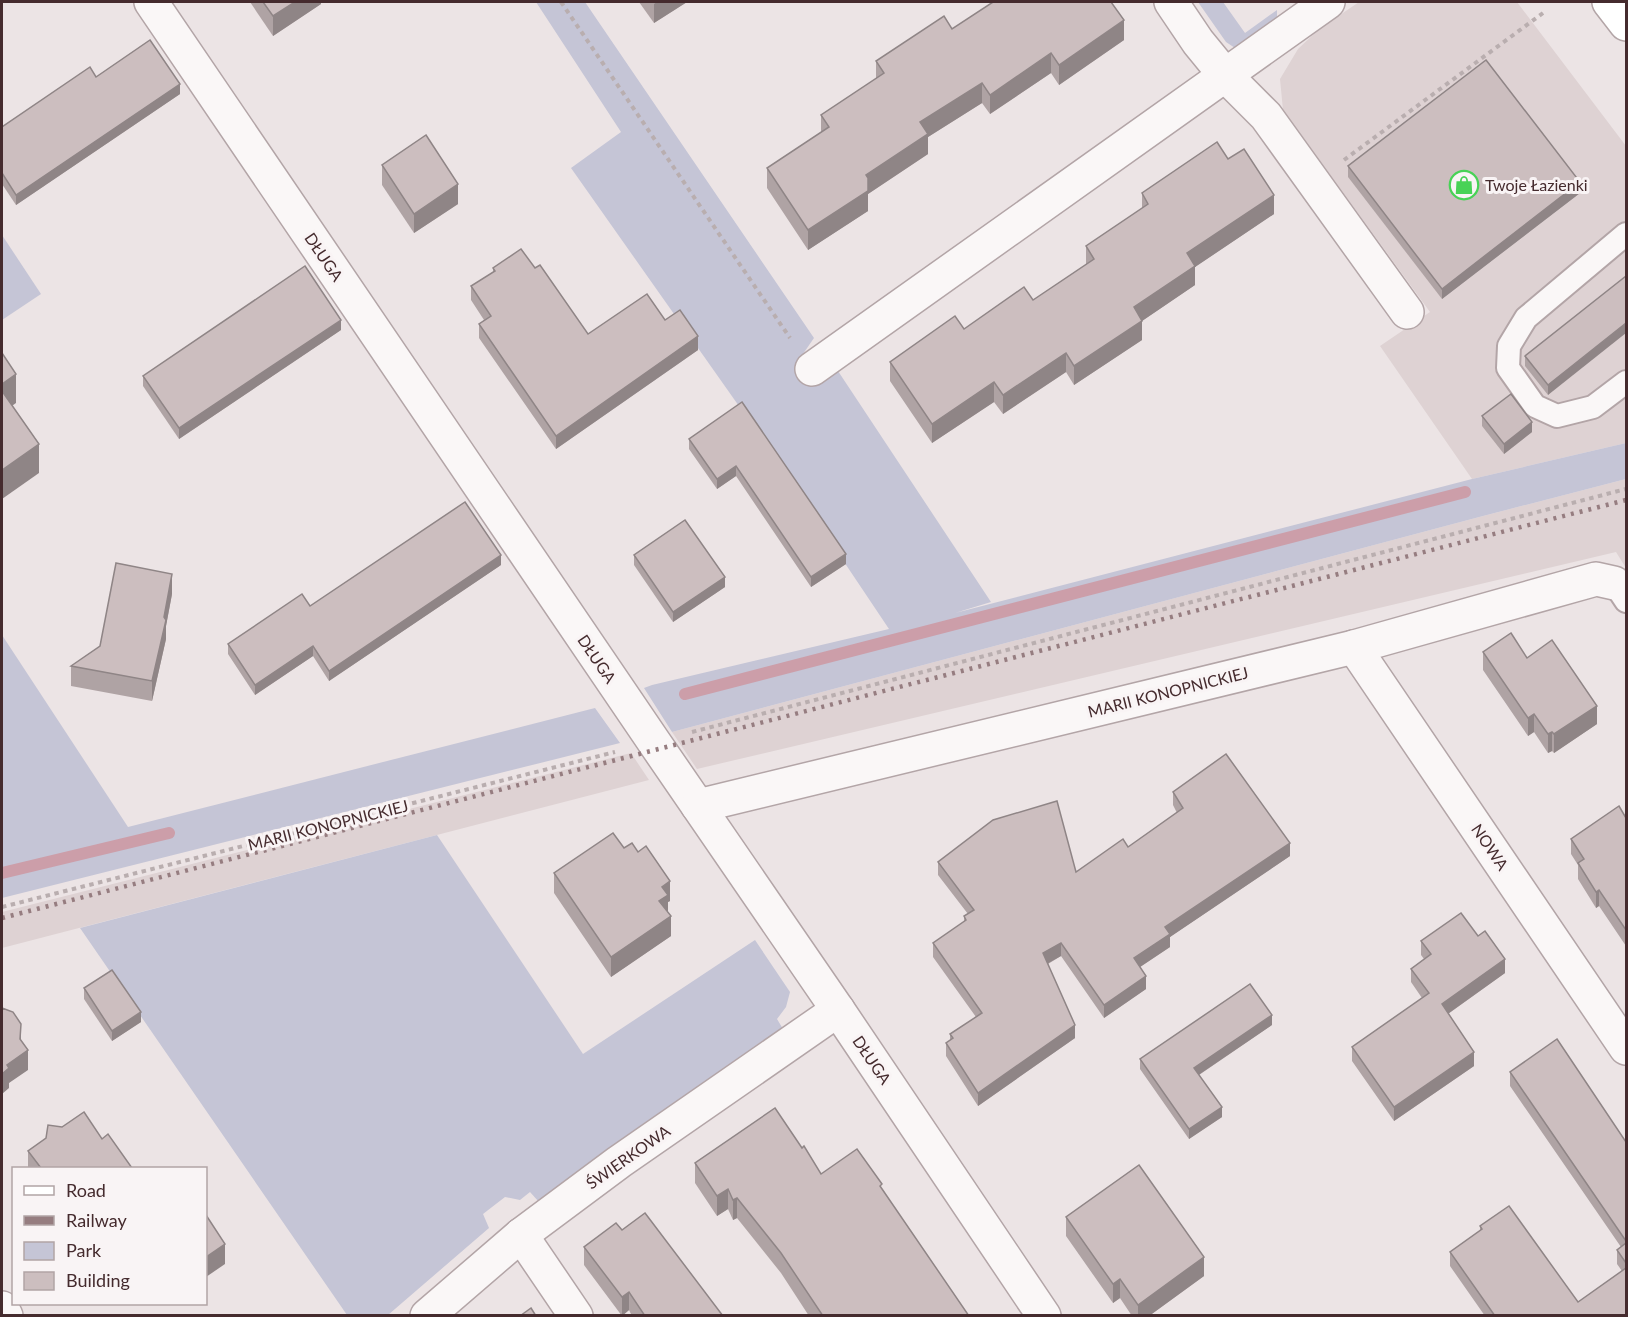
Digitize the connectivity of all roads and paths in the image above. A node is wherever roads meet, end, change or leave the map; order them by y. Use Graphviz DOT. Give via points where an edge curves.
graph roads {
  1 [pos="151,2"];
  2 [pos="561,2"];
  3 [pos="1171,2"];
  4 [pos="1328,2"];
  5 [pos="1609,2"];
  6 [pos="1544,13"];
  7 [pos="1626,24"];
  8 [pos="1225,75"];
  9 [pos="1314,183"];
  10 [pos="1626,234"];
  11 [pos="1407,312"];
  12 [pos="812,369"];
  13 [pos="1626,382"];
  14 [pos="1626,489"];
  15 [pos="1620,592"];
  16 [pos="1354,647"];
  17 [pos="654,742"];
  18 [pos="698,806"];
  19 [pos="2,907"];
  20 [pos="838,1010"];
  21 [pos="1626,1048"];
  22 [pos="521,1235"];
  23 [pos="2,1308"];
  24 [pos="6,1316"];
  25 [pos="427,1316"];
  26 [pos="576,1316"];
  27 [pos="1044,1316"];
  1 -- 17 [label="street, DŁUGA"];
  2 -- 12 [label="path"];
  3 -- 8 [label="street"];
  4 -- 8 [label="street"];
  5 -- 7 [label="street"];
  6 -- 9 [label="path"];
  8 -- 9 [label="street" via="1266,116"];
  8 -- 12 [label="street"];
  9 -- 11 [label="street"];
  10 -- 13 [label="lane" via="1526,318 1509,345 1508,368 1534,405 1557,416 1593,407"];
  14 -- 17 [label="path, MARII KONOPNICKIEJ"];
  15 -- 16 [label="street, MARII KONOPNICKIEJ" via="1596,579"];
  16 -- 18 [label="street, MARII KONOPNICKIEJ"];
  16 -- 21 [label="street, NOWA"];
  17 -- 18 [label="street, DŁUGA"];
  17 -- 19 [label="path, MARII KONOPNICKIEJ"];
  18 -- 20 [label="street, DŁUGA"];
  20 -- 22 [label="street, ŚWIERKOWA"];
  20 -- 27 [label="street, DŁUGA"];
  22 -- 25 [label="street, ŚWIERKOWA"];
  22 -- 26 [label="street"];
  23 -- 24 [label="street"];
}
